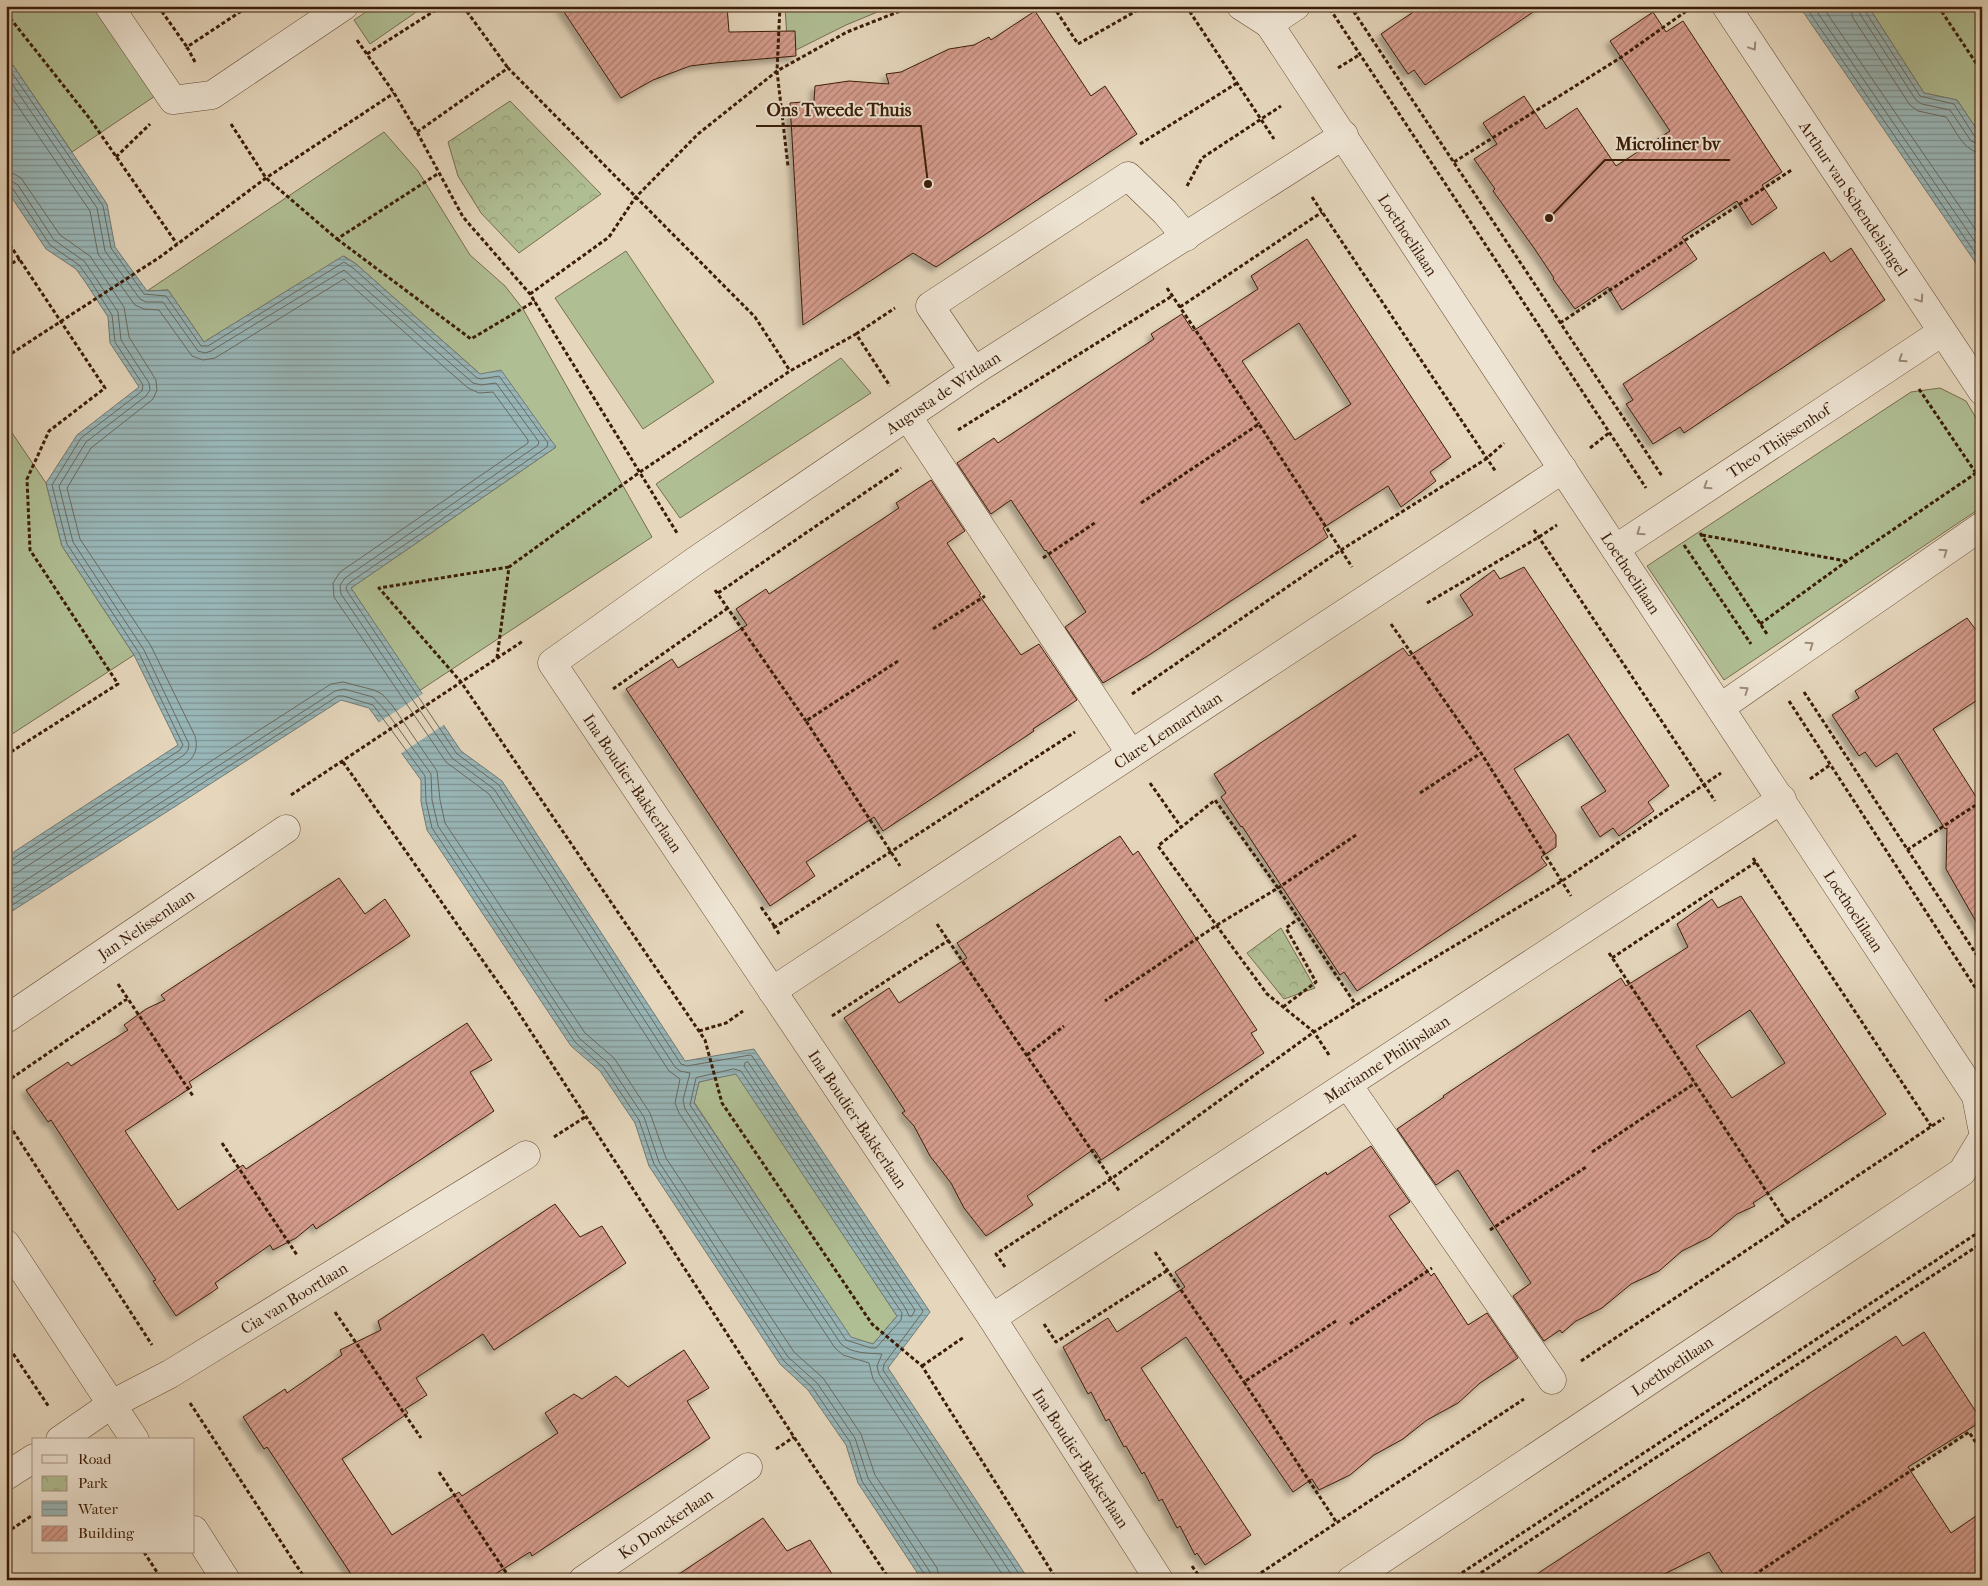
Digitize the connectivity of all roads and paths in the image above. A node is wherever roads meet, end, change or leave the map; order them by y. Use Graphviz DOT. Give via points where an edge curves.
graph roads {
  1 [pos="109,6"];
  2 [pos="158,6"];
  3 [pos="249,6"];
  4 [pos="442,6"];
  5 [pos="463,6"];
  6 [pos="780,6"];
  7 [pos="914,6"];
  8 [pos="1053,6"];
  9 [pos="1144,6"];
  10 [pos="1186,6"];
  11 [pos="1241,6"];
  12 [pos="1296,6"];
  13 [pos="1328,6"];
  14 [pos="1350,6"];
  15 [pos="1365,6"];
  16 [pos="1692,6"];
  17 [pos="1726,6"];
  18 [pos="1938,6"];
  19 [pos="340,9"];
  20 [pos="6,13"];
  21 [pos="1355,13"];
  22 [pos="1267,15"];
  23 [pos="186,47"];
  24 [pos="1359,54"];
  25 [pos="367,55"];
  26 [pos="508,68"];
  27 [pos="777,71"];
  28 [pos="1982,72"];
  29 [pos="1237,83"];
  30 [pos="394,93"];
  31 [pos="212,95"];
  32 [pos="173,100"];
  33 [pos="418,132"];
  34 [pos="1344,136"];
  35 [pos="1822,151"];
  36 [pos="116,157"];
  37 [pos="1454,162"];
  38 [pos="788,166"];
  39 [pos="1293,168"];
  40 [pos="439,173"];
  41 [pos="1128,176"];
  42 [pos="266,178"];
  43 [pos="635,198"];
  44 [pos="1322,212"];
  45 [pos="1186,238"];
  46 [pos="6,239"];
  47 [pos="337,239"];
  48 [pos="177,244"];
  49 [pos="20,259"];
  50 [pos="1149,261"];
  51 [pos="6,266"];
  52 [pos="530,294"];
  53 [pos="535,301"];
  54 [pos="930,306"];
  55 [pos="1180,307"];
  56 [pos="61,322"];
  57 [pos="1560,323"];
  58 [pos="1942,332"];
  59 [pos="856,334"];
  60 [pos="6,357"];
  61 [pos="1899,360"];
  62 [pos="790,371"];
  63 [pos="974,371"];
  64 [pos="1982,391"];
  65 [pos="908,417"];
  66 [pos="1259,424"];
  67 [pos="1486,459"];
  68 [pos="1563,469"];
  69 [pos="1982,469"];
  70 [pos="640,472"];
  71 [pos="1975,472"];
  72 [pos="1982,482"];
  73 [pos="1515,500"];
  74 [pos="1141,503"];
  75 [pos="1680,504"];
  76 [pos="1096,522"];
  77 [pos="1982,526"];
  78 [pos="1702,535"];
  79 [pos="1539,538"];
  80 [pos="1615,548"];
  81 [pos="1341,550"];
  82 [pos="695,562"];
  83 [pos="1847,562"];
  84 [pos="509,567"];
  85 [pos="1014,578"];
  86 [pos="1371,596"];
  87 [pos="1424,605"];
  88 [pos="728,608"];
  89 [pos="1400,620"];
  90 [pos="1391,624"];
  91 [pos="1760,624"];
  92 [pos="933,629"];
  93 [pos="497,658"];
  94 [pos="898,661"];
  95 [pos="1784,662"];
  96 [pos="552,663"];
  97 [pos="442,694"];
  98 [pos="1721,707"];
  99 [pos="584,710"];
  100 [pos="1104,713"];
  101 [pos="806,720"];
  102 [pos="369,743"];
  103 [pos="1750,752"];
  104 [pos="1480,753"];
  105 [pos="1131,754"];
  106 [pos="6,755"];
  107 [pos="343,762"];
  108 [pos="1704,785"];
  109 [pos="1420,794"];
  110 [pos="1782,799"];
  111 [pos="1982,801"];
  112 [pos="1181,828"];
  113 [pos="286,830"];
  114 [pos="1734,830"];
  115 [pos="1356,835"];
  116 [pos="1907,850"];
  117 [pos="890,852"];
  118 [pos="1756,862"];
  119 [pos="1562,881"];
  120 [pos="1278,888"];
  121 [pos="918,894"];
  122 [pos="1298,919"];
  123 [pos="1590,925"];
  124 [pos="1217,926"];
  125 [pos="99,957"];
  126 [pos="1612,958"];
  127 [pos="1982,963"];
  128 [pos="772,991"];
  129 [pos="127,998"];
  130 [pos="1105,1001"];
  131 [pos="1356,1005"];
  132 [pos="1283,1008"];
  133 [pos="6,1019"];
  134 [pos="1064,1026"];
  135 [pos="699,1031"];
  136 [pos="1314,1032"];
  137 [pos="1026,1054"];
  138 [pos="6,1082"];
  139 [pos="1695,1083"];
  140 [pos="1348,1085"];
  141 [pos="193,1096"];
  142 [pos="1976,1096"];
  143 [pos="1931,1126"];
  144 [pos="1982,1127"];
  145 [pos="1982,1139"];
  146 [pos="222,1143"];
  147 [pos="1592,1152"];
  148 [pos="526,1155"];
  149 [pos="1586,1167"];
  150 [pos="1111,1179"];
  151 [pos="1138,1223"];
  152 [pos="1788,1224"];
  153 [pos="1982,1230"];
  154 [pos="1982,1242"];
  155 [pos="6,1244"];
  156 [pos="1460,1248"];
  157 [pos="316,1284"];
  158 [pos="992,1318"];
  159 [pos="1336,1321"];
  160 [pos="1350,1324"];
  161 [pos="6,1343"];
  162 [pos="922,1366"];
  163 [pos="1552,1380"];
  164 [pos="1244,1382"];
  165 [pos="112,1404"];
  166 [pos="64,1437"];
  167 [pos="134,1438"];
  168 [pos="421,1438"];
  169 [pos="1982,1452"];
  170 [pos="32,1459"];
  171 [pos="748,1467"];
  172 [pos="439,1472"];
  173 [pos="6,1476"];
  174 [pos="32,1515"];
  175 [pos="1336,1523"];
  176 [pos="195,1532"];
  177 [pos="6,1534"];
  178 [pos="145,1554"];
  179 [pos="1754,1575"];
  180 [pos="162,1580"];
  181 [pos="226,1580"];
  182 [pos="511,1580"];
  183 [pos="583,1580"];
  184 [pos="890,1580"];
  185 [pos="1057,1580"];
  186 [pos="1159,1580"];
  187 [pos="1250,1580"];
  188 [pos="1351,1580"];
  189 [pos="1451,1580"];
  190 [pos="1470,1580"];
  1 -- 32 [label="street"];
  2 -- 23 [label="path"];
  3 -- 23 [label="path"];
  4 -- 25 [label="path"];
  5 -- 26 [label="path"];
  6 -- 27 [label="path"];
  7 -- 27 [label="path" via="847,32"];
  8 -- 9 [label="path" via="1078,44"];
  10 -- 29 [label="path"];
  11 -- 22 [label="street, Loethoelilaan"];
  12 -- 22 [label="street"];
  13 -- 24 [label="path"];
  14 -- 21 [label="path"];
  15 -- 21 [label="path"];
  16 -- 37 [label="path" via="1620,58"];
  17 -- 35 [label="street, Arthur van Schendelsingel, one-way"];
  18 -- 28 [label="path"];
  19 -- 25 [label="path"];
  19 -- 31 [label="street"];
  20 -- 36 [label="path"];
  21 -- 37 [label="path"];
  22 -- 34 [label="street, Loethoelilaan"];
  23 -- 31 [label="path"];
  25 -- 30 [label="path"];
  26 -- 33 [label="path"];
  26 -- 43 [label="path"];
  27 -- 38 [label="path"];
  27 -- 43 [label="path" via="698,134"];
  29 -- 39 [label="path"];
  29 -- 41 [label="path" via="1122,156"];
  30 -- 33 [label="path"];
  30 -- 42 [label="path"];
  31 -- 32 [label="street"];
  31 -- 42 [label="path"];
  32 -- 36 [label="path"];
  33 -- 40 [label="path"];
  34 -- 39 [label="street, Augusta de Witlaan"];
  34 -- 68 [label="street, Loethoelilaan"];
  35 -- 57 [label="path"];
  35 -- 58 [label="street, Arthur van Schendelsingel, one-way"];
  36 -- 48 [label="path"];
  37 -- 57 [label="path"];
  39 -- 44 [label="path"];
  39 -- 45 [label="street, Augusta de Witlaan"];
  40 -- 47 [label="path"];
  40 -- 52 [label="path" via="463,217"];
  41 -- 45 [label="street"];
  41 -- 54 [label="street"];
  42 -- 47 [label="path"];
  42 -- 48 [label="path"];
  43 -- 52 [label="path" via="610,237"];
  43 -- 62 [label="path" via="755,317"];
  44 -- 55 [label="path"];
  44 -- 67 [label="path"];
  45 -- 50 [label="street, Augusta de Witlaan"];
  46 -- 49 [label="path"];
  47 -- 53 [label="path" via="471,339"];
  48 -- 56 [label="path"];
  49 -- 51 [label="path"];
  49 -- 56 [label="path"];
  50 -- 55 [label="path"];
  50 -- 63 [label="street, Augusta de Witlaan"];
  52 -- 53 [label="path"];
  53 -- 70 [label="path"];
  54 -- 59 [label="path" via="916,294"];
  54 -- 63 [label="street"];
  55 -- 66 [label="path"];
  56 -- 60 [label="path"];
  56 -- 106 [label="path" via="105,388 49,431 27,479 30,550 118,684"];
  57 -- 75 [label="path"];
  58 -- 61 [label="street, Theo Thijssenhof, one-way"];
  58 -- 64 [label="street, Arthur van Schendelsingel"];
  59 -- 62 [label="path"];
  59 -- 65 [label="path"];
  61 -- 71 [label="path"];
  61 -- 75 [label="street, Theo Thijssenhof, one-way"];
  62 -- 70 [label="path"];
  63 -- 65 [label="street, Augusta de Witlaan"];
  65 -- 82 [label="street, Augusta de Witlaan"];
  65 -- 85 [label="street"];
  66 -- 74 [label="path"];
  66 -- 81 [label="path"];
  67 -- 73 [label="path"];
  67 -- 81 [label="path"];
  68 -- 73 [label="street, Clare Lennartlaan"];
  68 -- 80 [label="street, Loethoelilaan"];
  69 -- 71 [label="path"];
  70 -- 82 [label="path"];
  70 -- 84 [label="path"];
  71 -- 72 [label="path"];
  71 -- 83 [label="path"];
  73 -- 79 [label="path"];
  73 -- 86 [label="street, Clare Lennartlaan"];
  75 -- 78 [label="path"];
  75 -- 80 [label="street, Theo Thijssenhof, one-way"];
  76 -- 85 [label="path"];
  95 -- 77 [label="street, one-way"];
  78 -- 83 [label="path"];
  78 -- 91 [label="path"];
  79 -- 87 [label="path"];
  79 -- 108 [label="path"];
  80 -- 98 [label="street, Loethoelilaan"];
  81 -- 86 [label="path"];
  81 -- 100 [label="path"];
  82 -- 88 [label="path"];
  82 -- 96 [label="street, Augusta de Witlaan"];
  83 -- 91 [label="path"];
  84 -- 93 [label="path"];
  84 -- 135 [label="path" via="379,588 461,682"];
  85 -- 92 [label="path"];
  85 -- 100 [label="street"];
  86 -- 90 [label="path"];
  86 -- 105 [label="street, Clare Lennartlaan"];
  88 -- 99 [label="path"];
  88 -- 101 [label="path"];
  89 -- 90 [label="path"];
  90 -- 104 [label="path"];
  91 -- 95 [label="path"];
  94 -- 101 [label="path"];
  98 -- 95 [label="street, one-way"];
  95 -- 116 [label="path"];
  96 -- 99 [label="street, Ina Boudier-Bakkerlaan"];
  97 -- 102 [label="path"];
  98 -- 103 [label="street, Loethoelilaan"];
  99 -- 128 [label="street, Ina Boudier-Bakkerlaan"];
  100 -- 105 [label="street"];
  100 -- 117 [label="path"];
  101 -- 117 [label="path"];
  103 -- 108 [label="path"];
  103 -- 110 [label="street, Loethoelilaan"];
  104 -- 109 [label="path"];
  104 -- 119 [label="path"];
  105 -- 112 [label="path"];
  105 -- 121 [label="street, Clare Lennartlaan"];
  107 -- 184 [label="path" via="510,998 783,1421"];
  108 -- 114 [label="path"];
  108 -- 119 [label="path"];
  110 -- 114 [label="street, Marianne Philipslaan"];
  110 -- 142 [label="street, Loethoelilaan"];
  111 -- 116 [label="path"];
  112 -- 120 [label="path" via="1215,800"];
  112 -- 124 [label="path" via="1158,846"];
  113 -- 125 [label="street, Jan Nelissenlaan"];
  114 -- 118 [label="path"];
  114 -- 123 [label="street, Marianne Philipslaan"];
  115 -- 120 [label="path"];
  116 -- 127 [label="path"];
  117 -- 121 [label="path"];
  118 -- 126 [label="path"];
  118 -- 143 [label="path"];
  119 -- 123 [label="path"];
  119 -- 131 [label="path"];
  120 -- 122 [label="path"];
  120 -- 124 [label="path"];
  121 -- 128 [label="street, Clare Lennartlaan"];
  121 -- 137 [label="path"];
  122 -- 131 [label="path"];
  122 -- 132 [label="path" via="1286,928 1316,982"];
  123 -- 126 [label="path"];
  123 -- 140 [label="street, Marianne Philipslaan"];
  124 -- 130 [label="path"];
  124 -- 132 [label="path" via="1267,994"];
  125 -- 129 [label="path"];
  125 -- 133 [label="street, Jan Nelissenlaan"];
  126 -- 139 [label="path"];
  128 -- 135 [label="path" via="726,1023"];
  128 -- 158 [label="street, Ina Boudier-Bakkerlaan"];
  129 -- 138 [label="path"];
  129 -- 141 [label="path"];
  131 -- 136 [label="path"];
  132 -- 136 [label="path"];
  134 -- 137 [label="path"];
  135 -- 162 [label="path" via="706,1040 722,1103 872,1324"];
  136 -- 140 [label="path"];
  136 -- 150 [label="path"];
  137 -- 150 [label="path"];
  139 -- 147 [label="path"];
  139 -- 152 [label="path"];
  140 -- 151 [label="street, Marianne Philipslaan"];
  140 -- 156 [label="street"];
  142 -- 143 [label="path"];
  142 -- 144 [label="street, Loethoelilaan"];
  143 -- 152 [label="path"];
  145 -- 188 [label="street, Loethoelilaan" via="1962,1172"];
  146 -- 157 [label="path"];
  148 -- 157 [label="street, Cia van Boortlaan"];
  149 -- 156 [label="path"];
  150 -- 151 [label="path"];
  151 -- 158 [label="street, Marianne Philipslaan"];
  151 -- 164 [label="path"];
  152 -- 163 [label="path"];
  153 -- 189 [label="path"];
  154 -- 190 [label="path"];
  155 -- 165 [label="street"];
  156 -- 160 [label="path"];
  156 -- 163 [label="street"];
  157 -- 165 [label="street, Cia van Boortlaan" via="170,1374"];
  157 -- 168 [label="path"];
  158 -- 162 [label="path"];
  158 -- 186 [label="street, Ina Boudier-Bakkerlaan"];
  159 -- 164 [label="path"];
  161 -- 166 [label="path"];
  162 -- 185 [label="path"];
  163 -- 175 [label="path"];
  164 -- 175 [label="path"];
  165 -- 166 [label="street, Cia van Boortlaan"];
  165 -- 167 [label="street"];
  169 -- 179 [label="path" via="1969,1432"];
  170 -- 173 [label="street"];
  171 -- 183 [label="street, Ko Donckerlaan"];
  172 -- 182 [label="path"];
  174 -- 177 [label="path"];
  175 -- 187 [label="path"];
  176 -- 181 [label="street"];
  178 -- 180 [label="path"];
}
